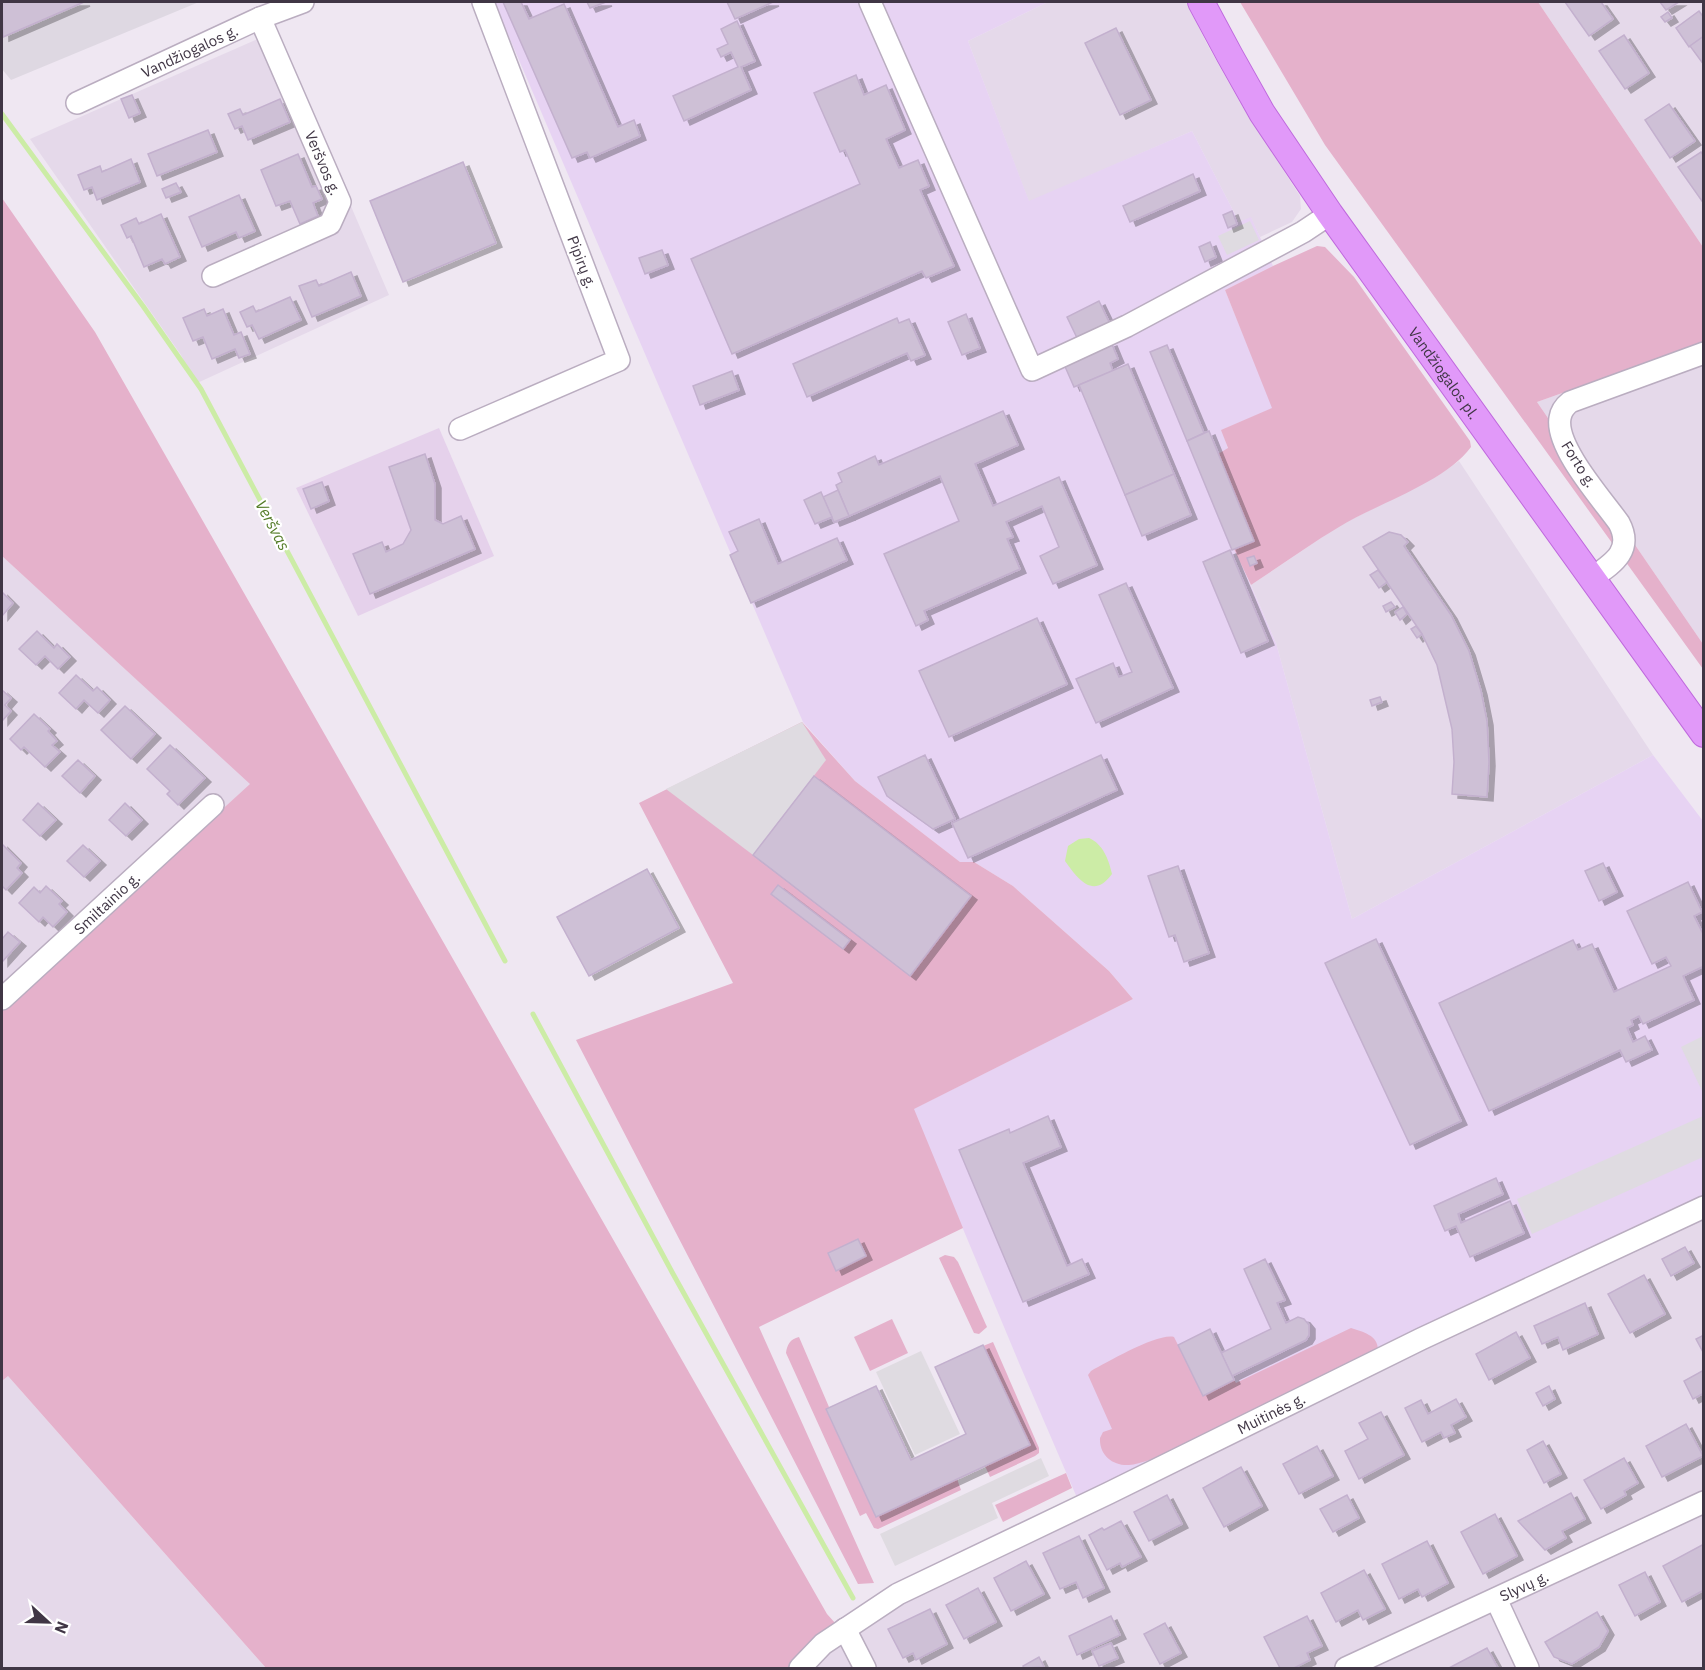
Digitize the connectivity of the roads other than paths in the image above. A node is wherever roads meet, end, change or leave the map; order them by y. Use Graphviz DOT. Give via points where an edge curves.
graph roads {
  1 [pos="303,2"];
  2 [pos="483,2"];
  3 [pos="870,2"];
  4 [pos="1201,2"];
  5 [pos="260,18"];
  6 [pos="76,103"];
  7 [pos="1330,214"];
  8 [pos="213,276"];
  9 [pos="1704,353"];
  10 [pos="460,429"];
  11 [pos="1592,578"];
  12 [pos="1704,734"];
  13 [pos="213,805"];
  14 [pos="2,999"];
  15 [pos="1704,1207"];
  16 [pos="1704,1502"];
  17 [pos="1496,1599"];
  18 [pos="845,1629"];
  19 [pos="800,1668"];
  20 [pos="865,1668"];
  21 [pos="1346,1668"];
  22 [pos="1528,1668"];
  1 -- 5 [label="street, Vandžiogalos g."];
  2 -- 10 [label="street, Pipirų g." via="619,360"];
  3 -- 7 [label="street" via="1032,370 1127,326"];
  4 -- 7 [label="main road, Vandžiogalos pl." via="1262,112"];
  5 -- 6 [label="street, Vandžiogalos g."];
  5 -- 8 [label="street, Veršvos g." via="340,202 330,224"];
  7 -- 11 [label="main road, Vandžiogalos pl."];
  9 -- 11 [label="street, Forto g." via="1577,399 1560,414 1564,444 1624,534 1624,547 1616,561"];
  11 -- 12 [label="main road, Vandžiogalos pl."];
  13 -- 14 [label="street, Smiltainio g."];
  15 -- 18 [label="street, Muitinės g." via="1421,1339 898,1594"];
  16 -- 17 [label="street, Slyvų g."];
  17 -- 21 [label="street, Slyvų g."];
  17 -- 22 [label="street"];
  18 -- 19 [label="street, Muitinės g." via="823,1644"];
  18 -- 20 [label="street"];
}
